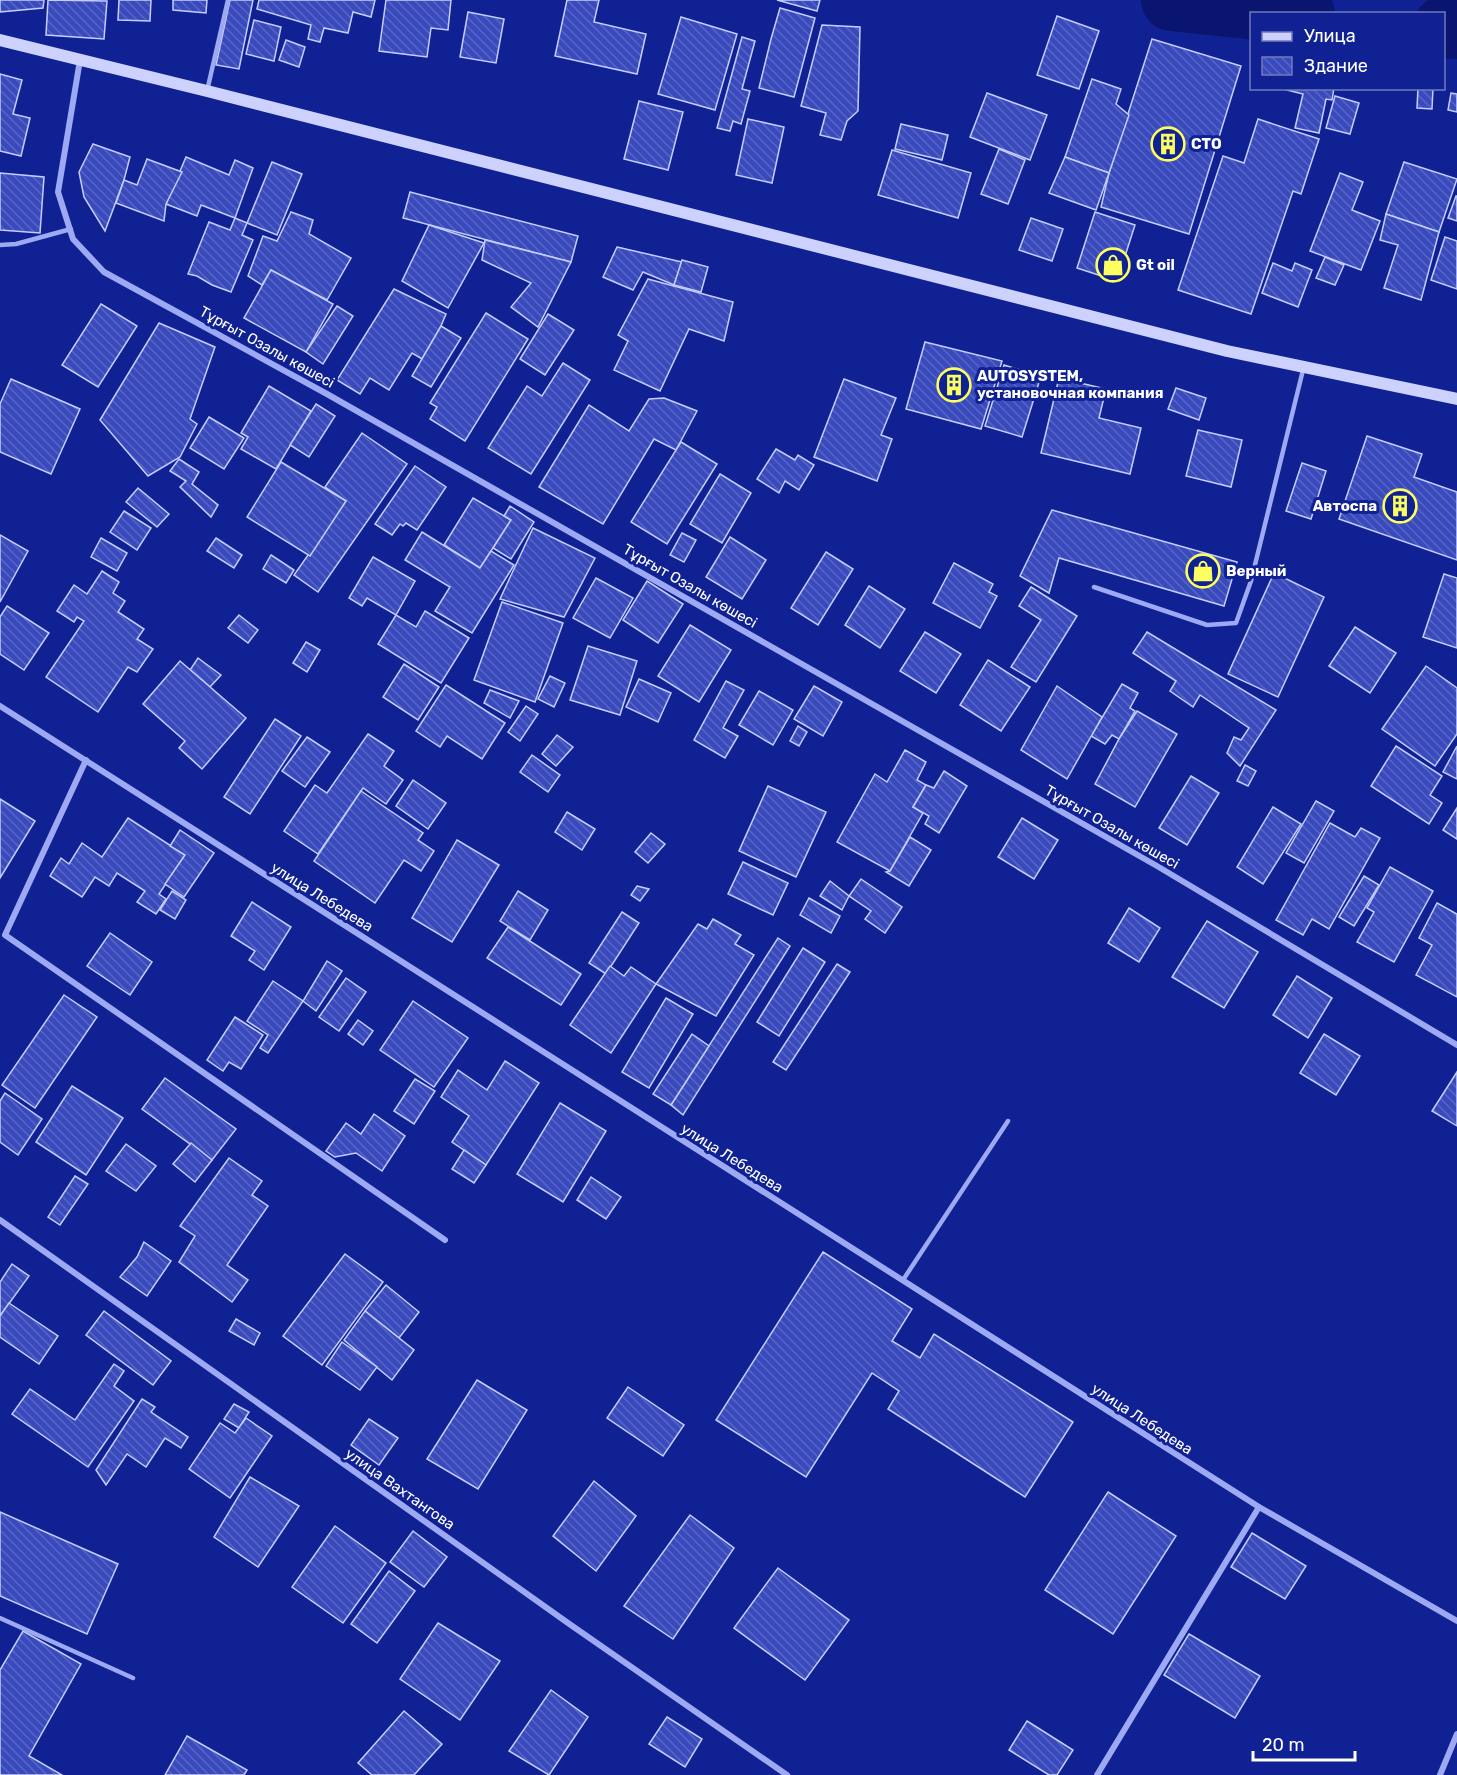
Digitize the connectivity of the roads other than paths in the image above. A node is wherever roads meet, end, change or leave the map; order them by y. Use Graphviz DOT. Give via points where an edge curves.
graph roads {
  1 [pos="228,0"];
  2 [pos="0,40"];
  3 [pos="80,59"];
  4 [pos="207,91"];
  5 [pos="71,229"];
  6 [pos="0,245"];
  7 [pos="1304,367"];
  8 [pos="1457,399"];
  9 [pos="1094,587"];
  10 [pos="0,706"];
  11 [pos="86,760"];
  12 [pos="1457,1045"];
  13 [pos="1008,1121"];
  14 [pos="0,1220"];
  15 [pos="445,1240"];
  16 [pos="903,1280"];
  17 [pos="1259,1507"];
  18 [pos="0,1618"];
  19 [pos="1457,1621"];
  20 [pos="133,1678"];
  21 [pos="1457,1734"];
  22 [pos="787,1775"];
  23 [pos="1096,1775"];
  24 [pos="1440,1775"];
  1 -- 4 [label="lane"];
  2 -- 3 [label="street"];
  3 -- 4 [label="street"];
  3 -- 5 [label="street, Тұрғыт Озалы көшесі" via="58,192"];
  4 -- 7 [label="street" via="1227,351"];
  5 -- 6 [label="lane"];
  5 -- 12 [label="street, Тұрғыт Озалы көшесі" via="73,239 104,272 327,394 1137,854"];
  7 -- 8 [label="street"];
  7 -- 9 [label="lane" via="1251,581 1236,623 1208,625"];
  10 -- 11 [label="street, улица Лебедева"];
  11 -- 15 [label="street" via="5,935"];
  11 -- 16 [label="street, улица Лебедева"];
  13 -- 16 [label="lane"];
  14 -- 22 [label="street, улица Вахтангова"];
  16 -- 17 [label="street, улица Лебедева"];
  17 -- 19 [label="street, улица Лебедева"];
  17 -- 23 [label="street"];
  18 -- 20 [label="lane"];
  21 -- 24 [label="street"];
}
